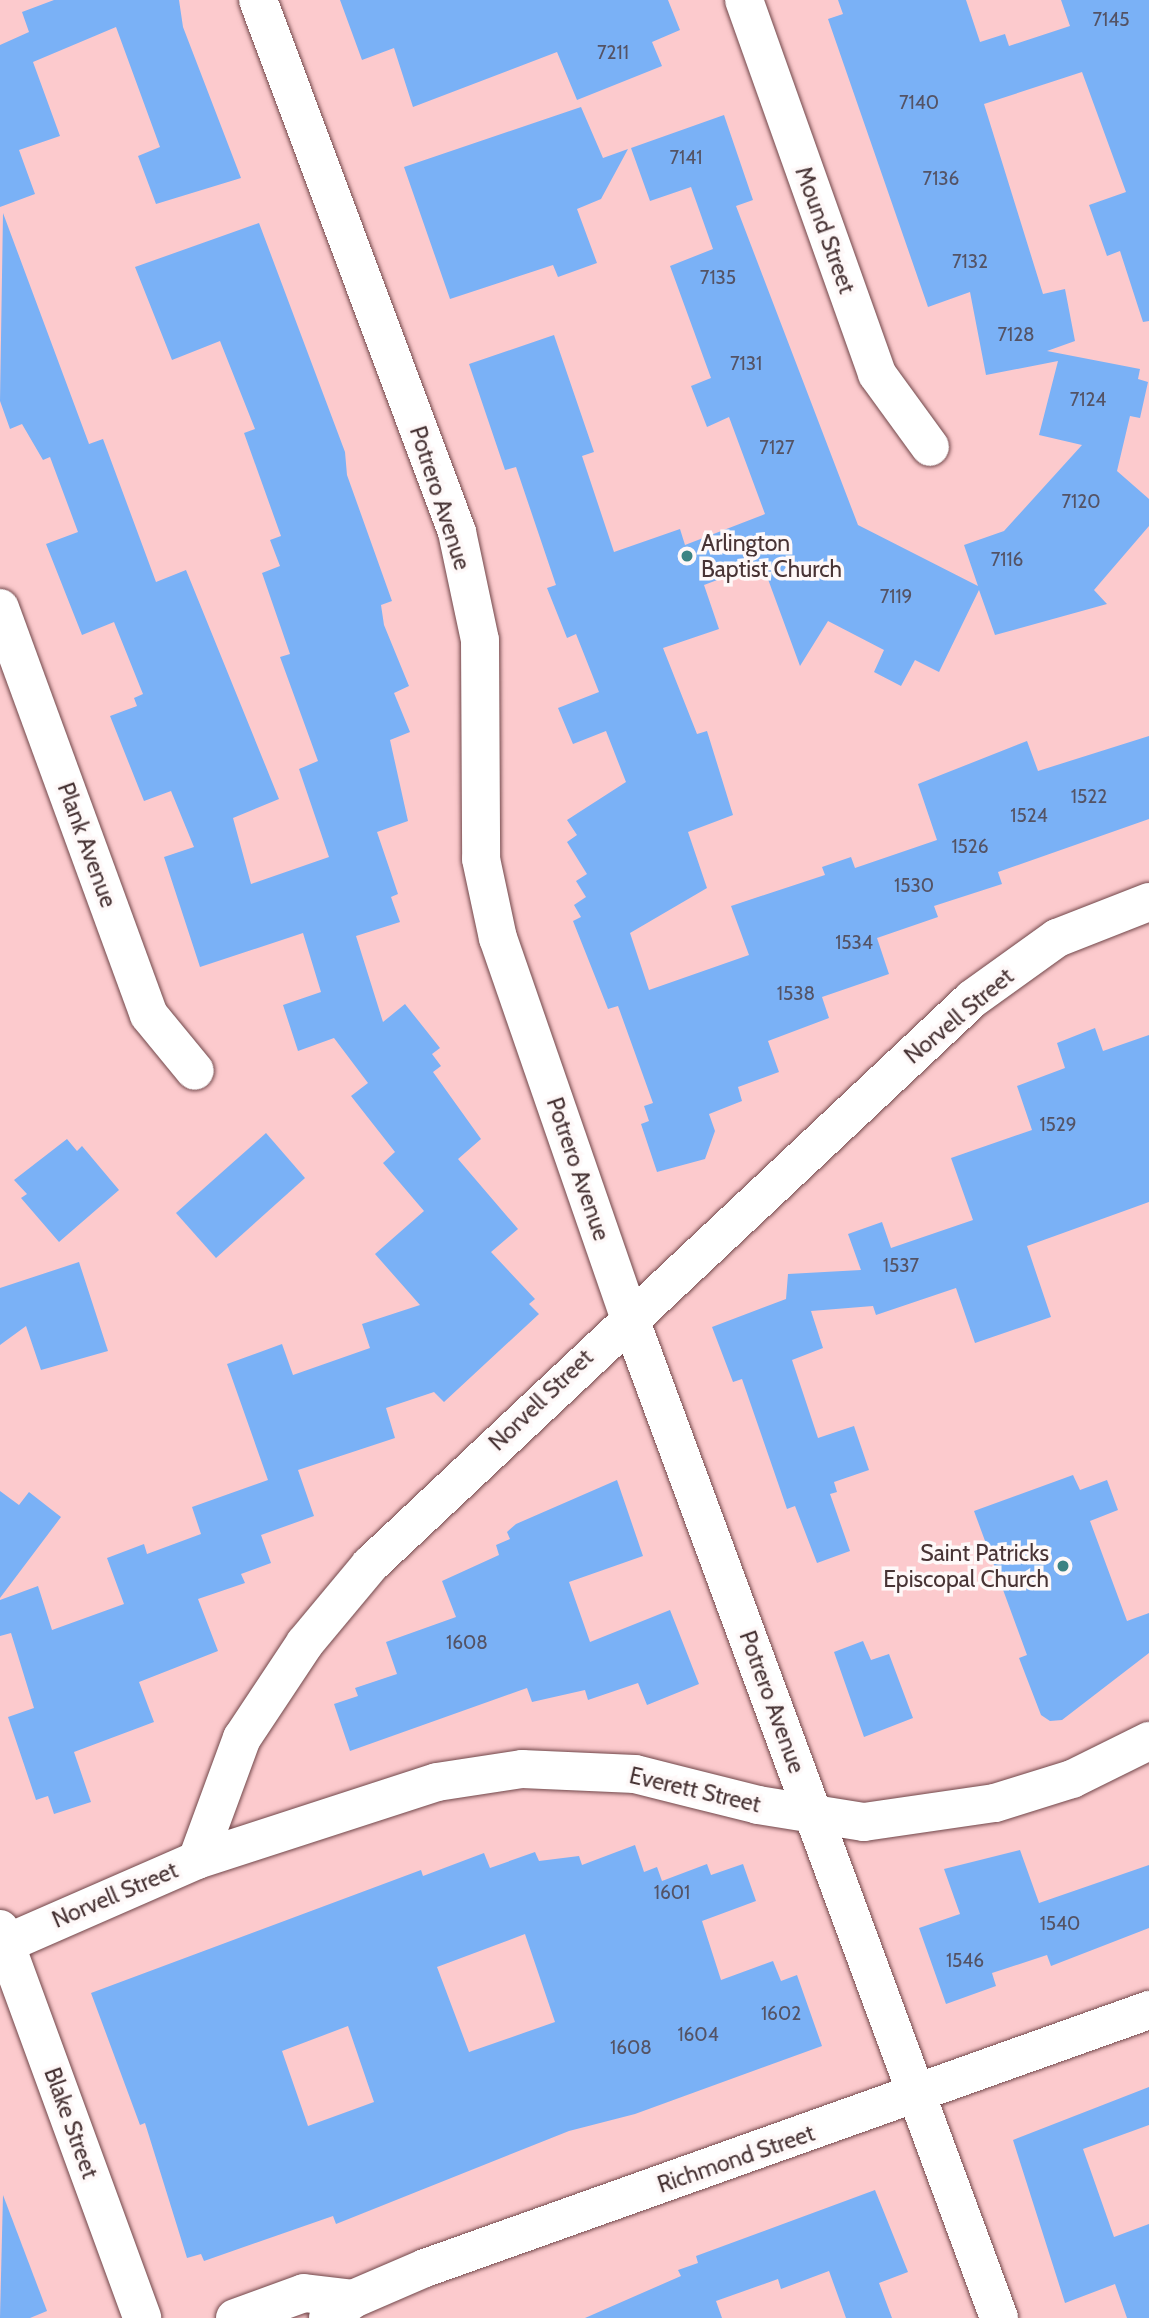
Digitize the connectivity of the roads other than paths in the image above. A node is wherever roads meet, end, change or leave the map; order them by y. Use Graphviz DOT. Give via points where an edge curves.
graph roads {
  1 [pos="258,0"];
  2 [pos="744,0"];
  3 [pos="930,447"];
  4 [pos="0,608"];
  5 [pos="1149,902"];
  6 [pos="195,1071"];
  7 [pos="629,1316"];
  8 [pos="1149,1741"];
  9 [pos="813,1814"];
  10 [pos="197,1860"];
  11 [pos="3,1936"];
  12 [pos="1149,2010"];
  13 [pos="918,2096"];
  14 [pos="341,2308"];
  15 [pos="142,2318"];
  16 [pos="235,2318"];
  17 [pos="999,2318"];
  1 -- 7 [label="street, Potrero Avenue" via="457,531 480,640 481,859 498,938"];
  2 -- 3 [label="street, Mound Street" via="877,374"];
  4 -- 6 [label="street, Plank Avenue" via="149,1015"];
  5 -- 7 [label="street, Norvell Street" via="1057,938 972,999"];
  7 -- 9 [label="street, Potrero Avenue"];
  7 -- 10 [label="street, Norvell Street" via="370,1565 305,1643 242,1738"];
  8 -- 9 [label="street, Everett Street" via="1072,1779 995,1803 864,1822"];
  9 -- 10 [label="street, Everett Street" via="635,1774 522,1769 437,1782"];
  9 -- 13 [label="street, Potrero Avenue"];
  10 -- 11 [label="street, Norvell Street"];
  11 -- 15 [label="street, Blake Street"];
  12 -- 13 [label="street, Richmond Street"];
  13 -- 14 [label="street, Richmond Street"];
  13 -- 17 [label="street, Potrero Avenue"];
  14 -- 16 [label="street" via="304,2293"];
}
